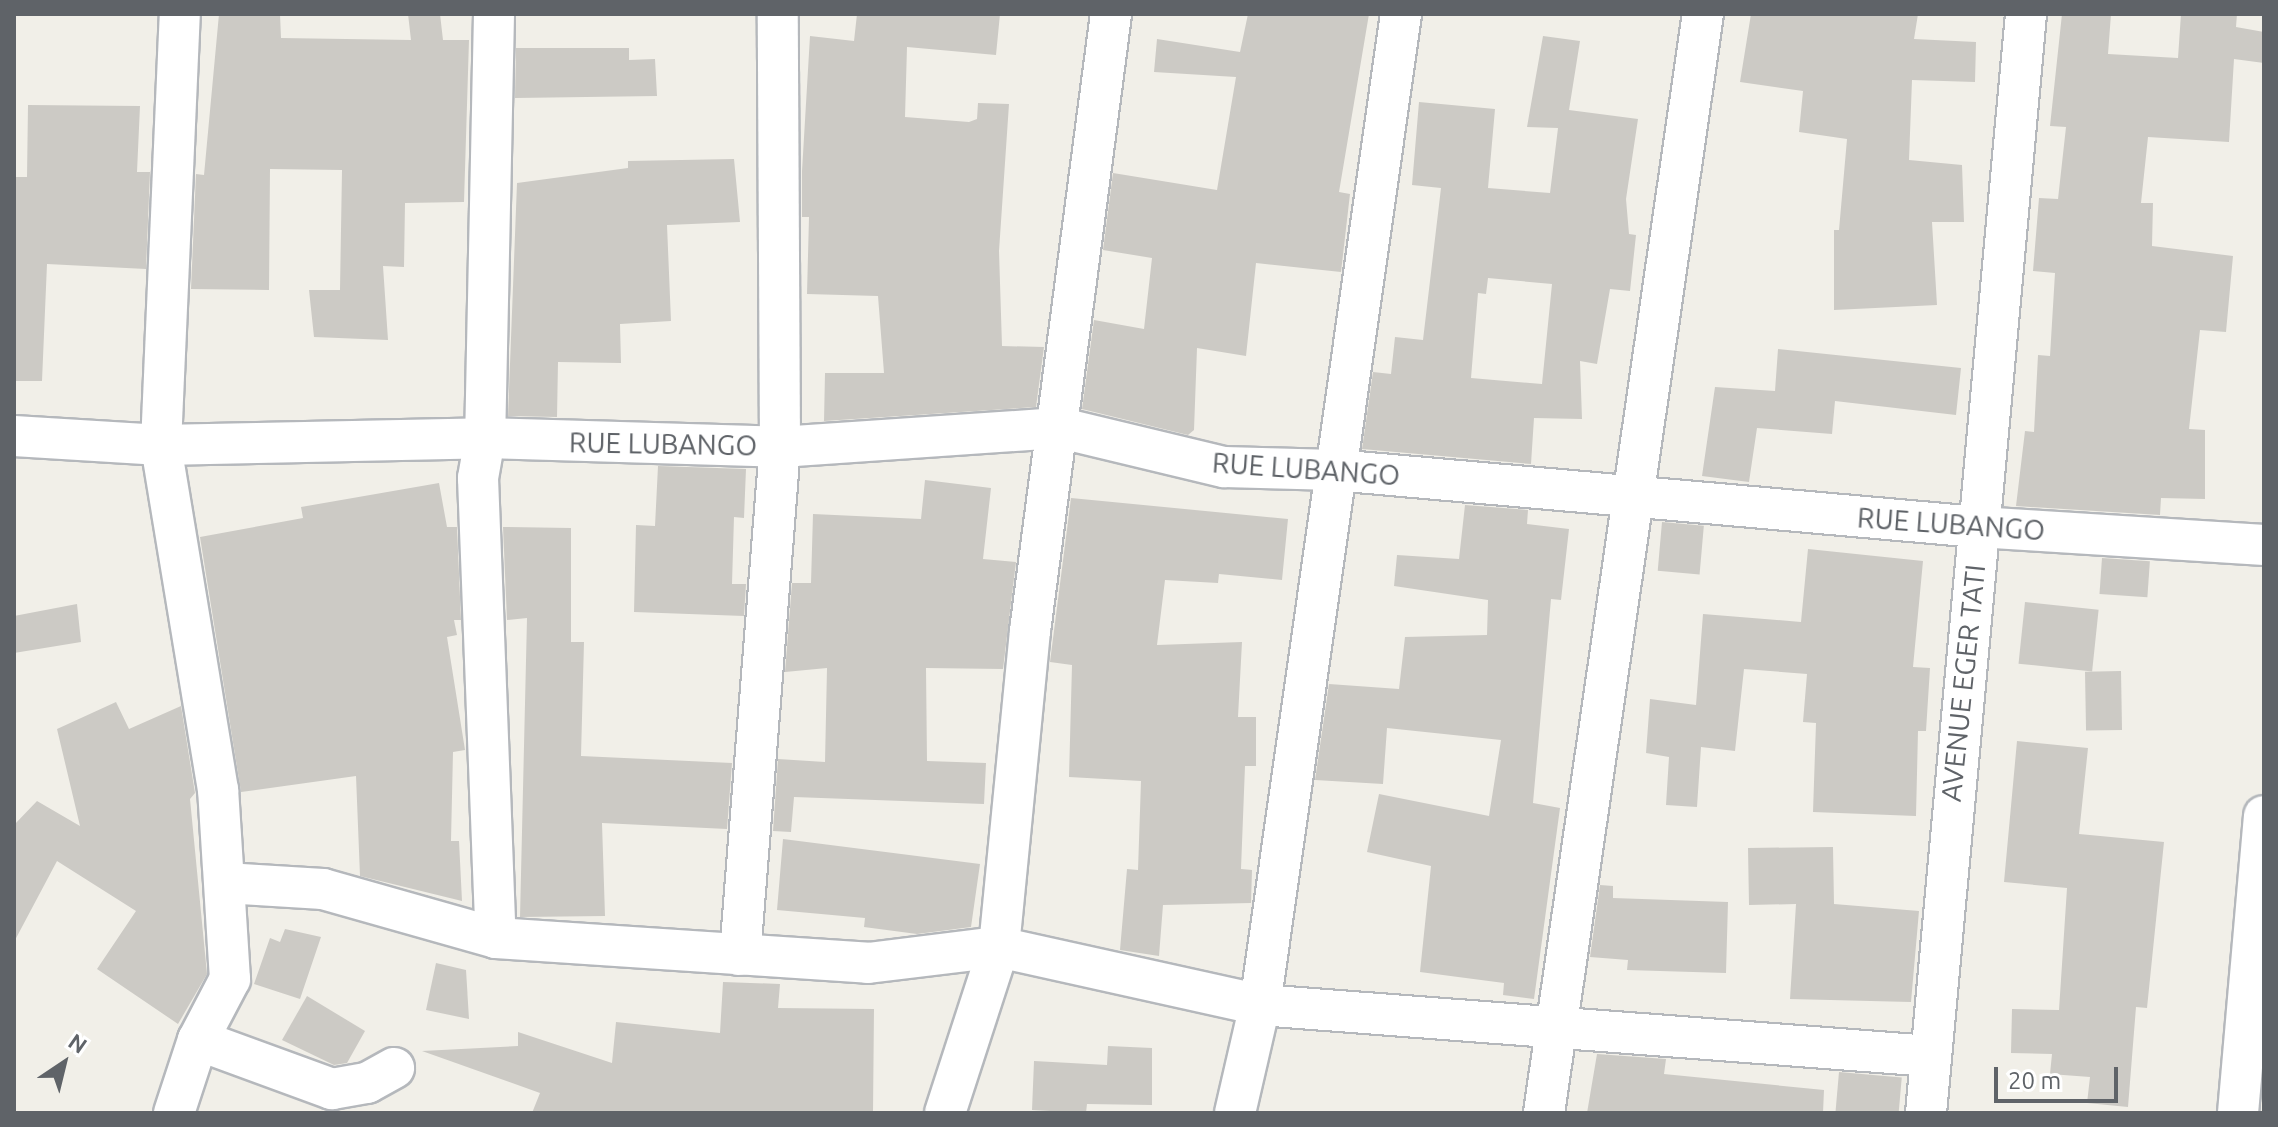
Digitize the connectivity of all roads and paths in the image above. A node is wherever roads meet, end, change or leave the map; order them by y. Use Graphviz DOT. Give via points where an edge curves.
graph roads {
  1 [pos="180,14"];
  2 [pos="494,14"];
  3 [pos="778,14"];
  4 [pos="1111,14"];
  5 [pos="1401,14"];
  6 [pos="1703,14"];
  7 [pos="2026,14"];
  8 [pos="1061,428"];
  9 [pos="14,436"];
  10 [pos="485,438"];
  11 [pos="161,445"];
  12 [pos="780,447"];
  13 [pos="1335,470"];
  14 [pos="1628,498"];
  15 [pos="1978,527"];
  16 [pos="2264,545"];
  17 [pos="2264,816"];
  18 [pos="225,883"];
  19 [pos="496,938"];
  20 [pos="999,947"];
  21 [pos="740,955"];
  22 [pos="1260,1005"];
  23 [pos="1554,1026"];
  24 [pos="198,1040"];
  25 [pos="1931,1056"];
  26 [pos="394,1068"];
  27 [pos="174,1113"];
  28 [pos="945,1113"];
  29 [pos="1235,1113"];
  30 [pos="1544,1113"];
  31 [pos="1926,1113"];
  32 [pos="2238,1113"];
  1 -- 11 [label="street"];
  2 -- 10 [label="street"];
  3 -- 12 [label="street"];
  4 -- 8 [label="street"];
  5 -- 13 [label="street"];
  6 -- 14 [label="street"];
  7 -- 15 [label="street, AVENUE EGER TATI"];
  8 -- 12 [label="street, RUE LUBANGO"];
  8 -- 13 [label="street, RUE LUBANGO" via="1224,467"];
  8 -- 20 [label="street" via="1030,631"];
  9 -- 11 [label="street, RUE LUBANGO"];
  10 -- 11 [label="street, RUE LUBANGO"];
  10 -- 12 [label="street, RUE LUBANGO"];
  10 -- 19 [label="street" via="478,478 481,659"];
  11 -- 18 [label="street" via="218,790"];
  12 -- 21 [label="street"];
  13 -- 14 [label="street, RUE LUBANGO"];
  13 -- 22 [label="street"];
  14 -- 15 [label="street, RUE LUBANGO"];
  14 -- 23 [label="street"];
  15 -- 16 [label="street, RUE LUBANGO"];
  15 -- 25 [label="street, AVENUE EGER TATI"];
  17 -- 32 [label="street"];
  18 -- 19 [label="street" via="323,889"];
  18 -- 24 [label="street" via="230,979"];
  19 -- 21 [label="street"];
  20 -- 21 [label="street" via="868,963"];
  20 -- 22 [label="street"];
  20 -- 28 [label="street"];
  22 -- 23 [label="street"];
  22 -- 29 [label="street"];
  23 -- 25 [label="street"];
  23 -- 30 [label="street"];
  24 -- 26 [label="street" via="332,1089 367,1083"];
  24 -- 27 [label="street"];
  25 -- 31 [label="street, AVENUE EGER TATI"];
}
